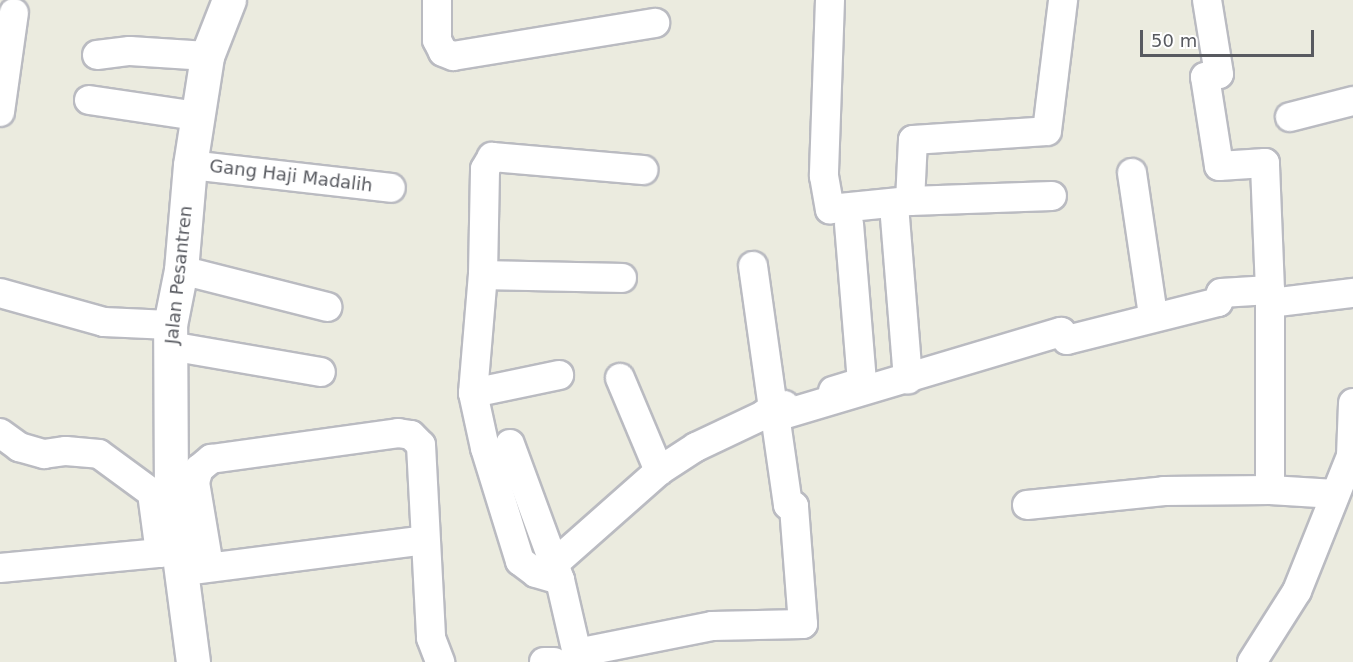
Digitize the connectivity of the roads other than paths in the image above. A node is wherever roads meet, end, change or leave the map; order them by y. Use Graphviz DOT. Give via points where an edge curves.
graph roads {
  1 [pos="228,0"];
  2 [pos="436,0"];
  3 [pos="830,0"];
  4 [pos="1063,0"];
  5 [pos="1206,0"];
  6 [pos="14,13"];
  7 [pos="655,23"];
  8 [pos="97,55"];
  9 [pos="207,56"];
  10 [pos="89,100"];
  11 [pos="1353,101"];
  12 [pos="0,112"];
  13 [pos="196,116"];
  14 [pos="1290,117"];
  15 [pos="190,165"];
  16 [pos="643,170"];
  17 [pos="1132,173"];
  18 [pos="391,188"];
  19 [pos="1052,196"];
  20 [pos="902,203"];
  21 [pos="849,225"];
  22 [pos="753,266"];
  23 [pos="181,270"];
  24 [pos="483,275"];
  25 [pos="622,278"];
  26 [pos="0,293"];
  27 [pos="1353,293"];
  28 [pos="1271,296"];
  29 [pos="327,307"];
  30 [pos="1153,315"];
  31 [pos="170,335"];
  32 [pos="321,372"];
  33 [pos="559,375"];
  34 [pos="620,378"];
  35 [pos="908,379"];
  36 [pos="473,393"];
  37 [pos="1353,404"];
  38 [pos="770,413"];
  39 [pos="0,433"];
  40 [pos="510,444"];
  41 [pos="658,471"];
  42 [pos="1269,490"];
  43 [pos="161,494"];
  44 [pos="1335,494"];
  45 [pos="1027,506"];
  46 [pos="425,540"];
  47 [pos="0,568"];
  48 [pos="195,569"];
  49 [pos="557,572"];
  50 [pos="570,659"];
  51 [pos="193,662"];
  52 [pos="440,662"];
  53 [pos="544,662"];
  54 [pos="1252,662"];
  1 -- 9 [label="street, Jalan Pesantren"];
  2 -- 7 [label="street" via="437,40 443,52 453,56"];
  3 -- 20 [label="street" via="825,198 830,209"];
  4 -- 20 [label="street" via="1047,131 913,140"];
  5 -- 28 [label="street" via="1219,74 1205,77 1219,166 1264,163"];
  6 -- 12 [label="street"];
  8 -- 9 [label="street" via="130,51"];
  9 -- 13 [label="street, Jalan Pesantren"];
  10 -- 13 [label="street"];
  11 -- 14 [label="street"];
  13 -- 15 [label="street, Jalan Pesantren"];
  15 -- 18 [label="street, Gang Haji Madalih"];
  15 -- 23 [label="street, Jalan Pesantren"];
  16 -- 24 [label="street" via="492,158 485,169"];
  17 -- 30 [label="street"];
  19 -- 20 [label="street"];
  20 -- 35 [label="street"];
  21 -- 38 [label="street" via="862,382"];
  22 -- 38 [label="street"];
  23 -- 29 [label="street"];
  23 -- 31 [label="street, Jalan Pesantren"];
  24 -- 25 [label="street"];
  24 -- 36 [label="street"];
  26 -- 31 [label="street" via="104,322"];
  27 -- 28 [label="street"];
  28 -- 30 [label="street" via="1221,293 1218,302"];
  28 -- 42 [label="street"];
  30 -- 35 [label="street" via="1067,340 1061,332"];
  31 -- 32 [label="street"];
  31 -- 43 [label="street, Jalan Pesantren"];
  33 -- 36 [label="street"];
  34 -- 41 [label="street"];
  35 -- 38 [label="street"];
  36 -- 49 [label="street" via="484,448 520,561 536,573"];
  37 -- 44 [label="street" via="1352,456"];
  38 -- 41 [label="street" via="696,447"];
  38 -- 50 [label="street" via="776,422 788,505 794,506 803,624 712,626"];
  39 -- 43 [label="street" via="19,447 44,454 99,454"];
  40 -- 49 [label="street"];
  41 -- 49 [label="street"];
  42 -- 44 [label="street"];
  42 -- 45 [label="street" via="1164,491"];
  43 -- 47 [label="street" via="160,553"];
  43 -- 48 [label="street, Jalan Pesantren"];
  44 -- 54 [label="street" via="1298,591"];
  46 -- 48 [label="street"];
  46 -- 48 [label="street" via="421,445 417,438 398,433 211,459 198,469 195,482"];
  46 -- 52 [label="street" via="431,638"];
  48 -- 51 [label="street, Jalan Pesantren"];
  49 -- 50 [label="street"];
  50 -- 53 [label="street"];
}
